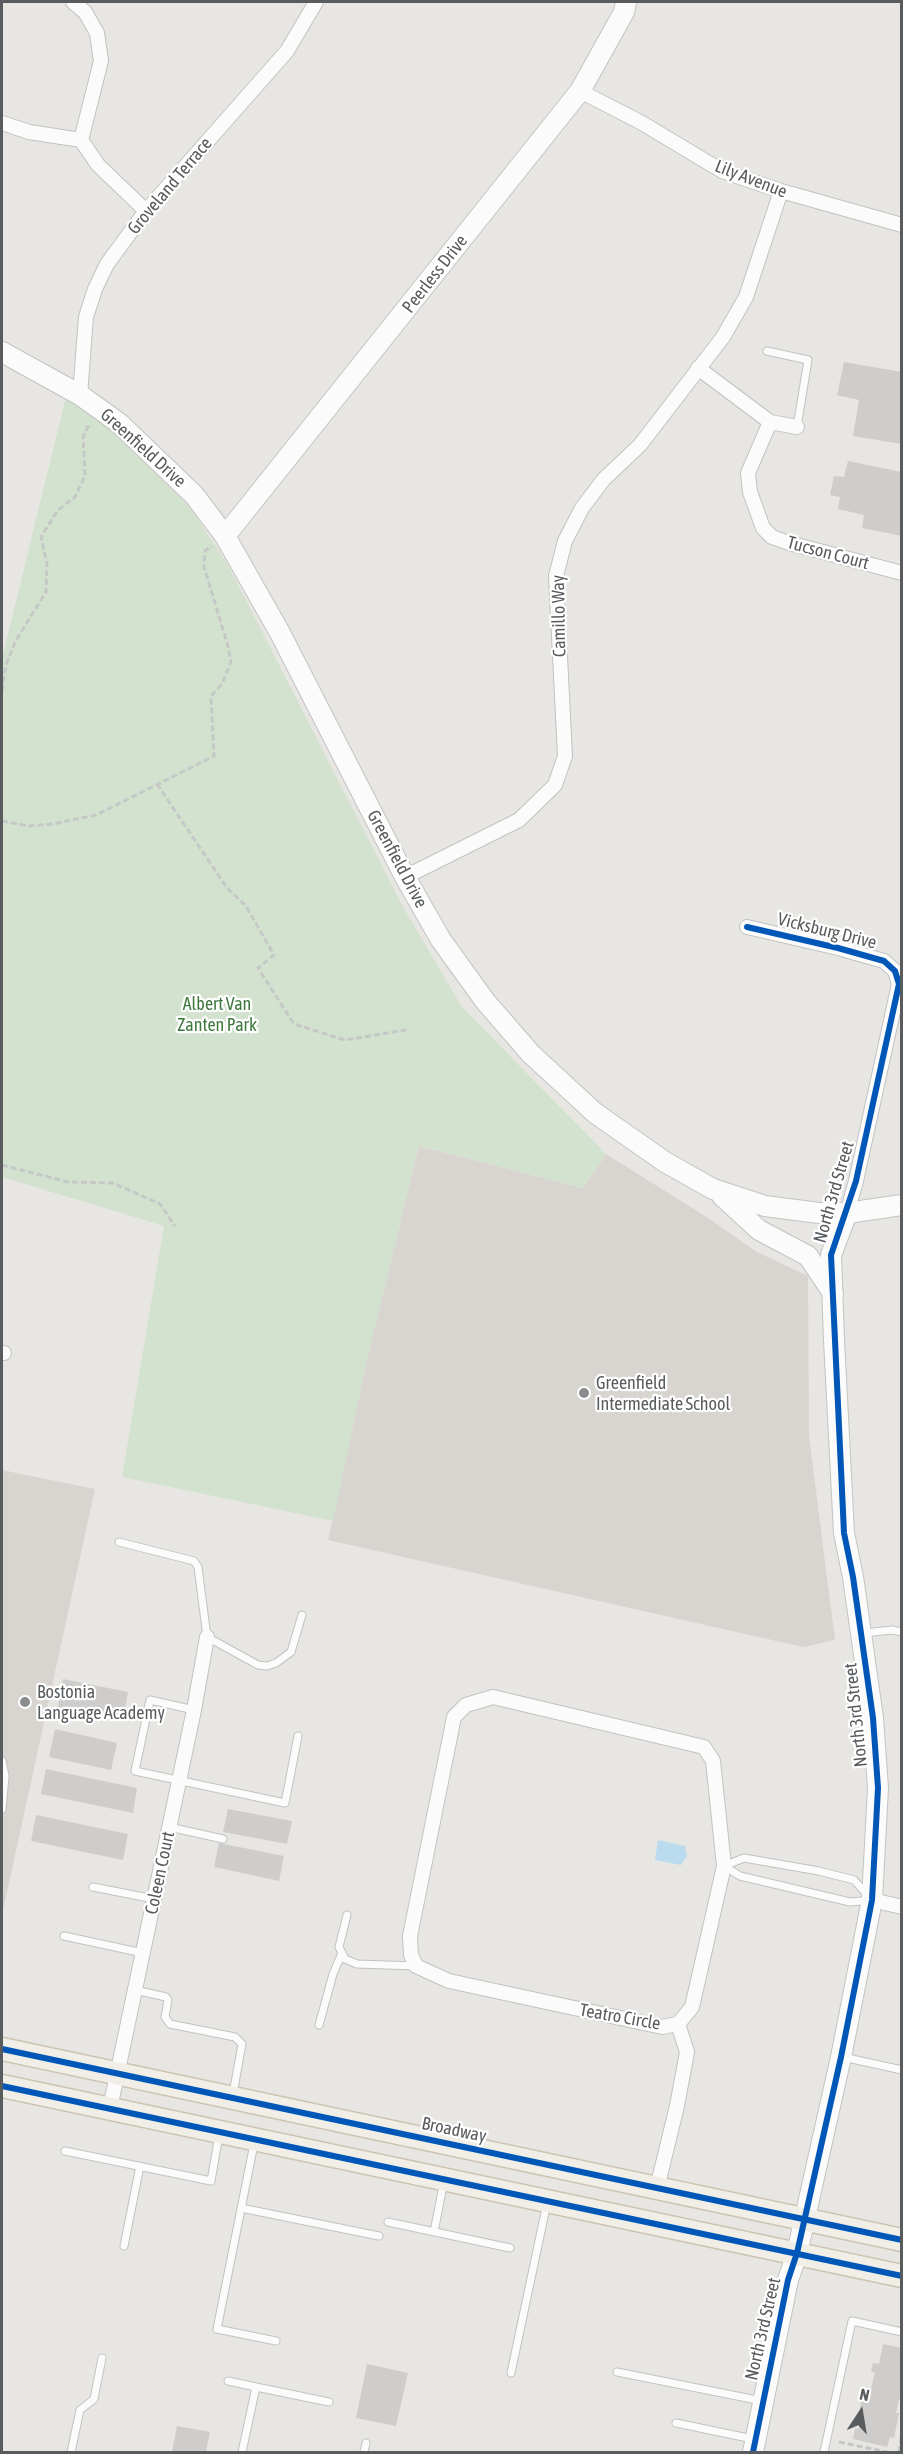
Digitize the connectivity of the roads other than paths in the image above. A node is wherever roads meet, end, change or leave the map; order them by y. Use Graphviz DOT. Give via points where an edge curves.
graph roads {
  1 [pos="73,2"];
  2 [pos="316,2"];
  3 [pos="626,2"];
  4 [pos="580,92"];
  5 [pos="2,123"];
  6 [pos="81,140"];
  7 [pos="781,192"];
  8 [pos="146,211"];
  9 [pos="902,225"];
  10 [pos="766,351"];
  11 [pos="2,352"];
  12 [pos="698,368"];
  13 [pos="80,395"];
  14 [pos="770,422"];
  15 [pos="798,427"];
  16 [pos="225,536"];
  17 [pos="902,573"];
  18 [pos="405,877"];
  19 [pos="747,927"];
  20 [pos="895,971"];
  21 [pos="713,1188"];
  22 [pos="902,1205"];
  23 [pos="847,1213"];
  24 [pos="833,1294"];
  25 [pos="119,1542"];
  26 [pos="302,1615"];
  27 [pos="902,1632"];
  28 [pos="861,1633"];
  29 [pos="207,1637"];
  30 [pos="195,1710"];
  31 [pos="298,1736"];
  32 [pos="2,1761"];
  33 [pos="179,1781"];
  34 [pos="2,1809"];
  35 [pos="169,1827"];
  36 [pos="223,1839"];
  37 [pos="724,1866"];
  38 [pos="93,1887"];
  39 [pos="154,1899"];
  40 [pos="872,1900"];
  41 [pos="902,1907"];
  42 [pos="347,1915"];
  43 [pos="64,1936"];
  44 [pos="142,1953"];
  45 [pos="342,1953"];
  46 [pos="416,1966"];
  47 [pos="135,1990"];
  48 [pos="678,2024"];
  49 [pos="319,2025"];
  50 [pos="2,2049"];
  51 [pos="841,2057"];
  52 [pos="902,2070"];
  53 [pos="116,2075"];
  54 [pos="2,2086"];
  55 [pos="232,2099"];
  56 [pos="110,2108"];
  57 [pos="220,2132"];
  58 [pos="255,2139"];
  59 [pos="65,2151"];
  60 [pos="140,2166"];
  61 [pos="445,2179"];
  62 [pos="657,2188"];
  63 [pos="548,2200"];
  64 [pos="241,2208"];
  65 [pos="803,2219"];
  66 [pos="388,2222"];
  67 [pos="434,2232"];
  68 [pos="379,2236"];
  69 [pos="902,2240"];
  70 [pos="124,2246"];
  71 [pos="510,2248"];
  72 [pos="797,2253"];
  73 [pos="902,2276"];
  74 [pos="902,2332"];
  75 [pos="276,2341"];
  76 [pos="102,2358"];
  77 [pos="617,2372"];
  78 [pos="511,2373"];
  79 [pos="228,2381"];
  80 [pos="256,2387"];
  81 [pos="762,2401"];
  82 [pos="329,2402"];
  83 [pos="676,2423"];
  84 [pos="366,2443"];
  85 [pos="754,2446"];
  86 [pos="71,2452"];
  87 [pos="242,2452"];
  88 [pos="364,2452"];
  89 [pos="824,2452"];
  1 -- 6 [label="street" via="85,12 97,33 101,61"];
  2 -- 8 [label="street, Groveland Terrace" via="287,51"];
  3 -- 4 [label="street, Peerless Drive"];
  4 -- 7 [label="street, Lily Avenue" via="717,168"];
  4 -- 16 [label="street, Peerless Drive"];
  5 -- 6 [label="street" via="29,132"];
  6 -- 8 [label="street" via="98,165"];
  7 -- 9 [label="street, Lily Avenue"];
  7 -- 12 [label="street, Camillo Way" via="746,297 723,337"];
  8 -- 13 [label="street, Groveland Terrace" via="107,264 86,316"];
  10 -- 15 [label="lane" via="808,360"];
  11 -- 13 [label="street, Greenfield Drive"];
  12 -- 14 [label="street"];
  12 -- 18 [label="street, Camillo Way" via="640,445 604,479 582,508 565,541 555,576 565,756 555,785 519,820"];
  13 -- 16 [label="street, Greenfield Drive" via="119,423 195,495"];
  14 -- 15 [label="street"];
  14 -- 17 [label="street, Tucson Court" via="748,472 750,492 763,528 772,537 789,543"];
  16 -- 18 [label="street, Greenfield Drive" via="280,633"];
  18 -- 21 [label="street, Greenfield Drive" via="441,940 485,1001 531,1054 595,1113 665,1162"];
  19 -- 20 [label="street, Vicksburg Drive" via="884,961"];
  20 -- 23 [label="street, North 3rd Street" via="898,984"];
  21 -- 23 [label="street, Greenfield Drive" via="765,1206"];
  21 -- 24 [label="street" via="759,1230 808,1256"];
  22 -- 23 [label="street, Greenfield Drive"];
  23 -- 24 [label="street, North 3rd Street" via="831,1255"];
  24 -- 28 [label="street, North 3rd Street" via="844,1533"];
  25 -- 29 [label="lane" via="194,1561"];
  26 -- 29 [label="lane" via="291,1652 267,1666 258,1665"];
  27 -- 28 [label="lane"];
  28 -- 40 [label="street, North 3rd Street" via="878,1788"];
  29 -- 30 [label="street, Coleen Court"];
  30 -- 33 [label="street, Coleen Court"];
  30 -- 33 [label="lane" via="150,1700 135,1771"];
  31 -- 33 [label="lane" via="285,1803"];
  32 -- 34 [label="lane"];
  33 -- 35 [label="street, Coleen Court"];
  35 -- 36 [label="lane"];
  35 -- 39 [label="street, Coleen Court"];
  37 -- 40 [label="lane" via="740,1876 850,1902"];
  37 -- 40 [label="lane" via="744,1858 819,1871 854,1880"];
  37 -- 46 [label="street, Teatro Circle" via="713,1761 704,1747 493,1697 466,1705 454,1717 410,1936"];
  37 -- 48 [label="street, Teatro Circle" via="692,2007"];
  38 -- 39 [label="lane"];
  39 -- 44 [label="street, Coleen Court"];
  40 -- 41 [label="street"];
  40 -- 51 [label="street, North 3rd Street"];
  42 -- 45 [label="lane" via="339,1947"];
  43 -- 44 [label="lane"];
  44 -- 47 [label="street, Coleen Court"];
  45 -- 46 [label="lane" via="357,1965"];
  45 -- 49 [label="lane"];
  46 -- 48 [label="street, Teatro Circle" via="460,1984 662,2027"];
  47 -- 53 [label="street, Coleen Court"];
  47 -- 55 [label="lane" via="166,1997 165,2017 170,2024 235,2037 242,2043"];
  48 -- 62 [label="street" via="687,2052"];
  50 -- 53 [label="main road, Broadway"];
  51 -- 52 [label="lane"];
  51 -- 65 [label="street, North 3rd Street"];
  53 -- 55 [label="main road, Broadway"];
  53 -- 56 [label="street, Coleen Court"];
  54 -- 56 [label="main road"];
  55 -- 62 [label="main road, Broadway"];
  56 -- 57 [label="main road"];
  57 -- 58 [label="main road"];
  57 -- 60 [label="lane" via="211,2181"];
  58 -- 61 [label="main road"];
  58 -- 64 [label="lane"];
  59 -- 60 [label="lane"];
  60 -- 70 [label="lane"];
  61 -- 63 [label="main road"];
  61 -- 67 [label="lane"];
  62 -- 65 [label="main road, Broadway"];
  63 -- 72 [label="main road"];
  63 -- 78 [label="lane"];
  64 -- 68 [label="lane"];
  64 -- 75 [label="lane" via="217,2329"];
  65 -- 69 [label="main road, Broadway"];
  65 -- 72 [label="street, North 3rd Street"];
  66 -- 67 [label="lane"];
  67 -- 71 [label="lane"];
  72 -- 73 [label="main road"];
  72 -- 81 [label="street, North 3rd Street"];
  74 -- 89 [label="lane" via="852,2321"];
  76 -- 86 [label="lane" via="94,2399 80,2410"];
  77 -- 81 [label="lane"];
  79 -- 80 [label="lane"];
  80 -- 82 [label="lane"];
  80 -- 87 [label="lane"];
  81 -- 85 [label="street, North 3rd Street"];
  83 -- 85 [label="lane"];
  84 -- 88 [label="lane"];
}
